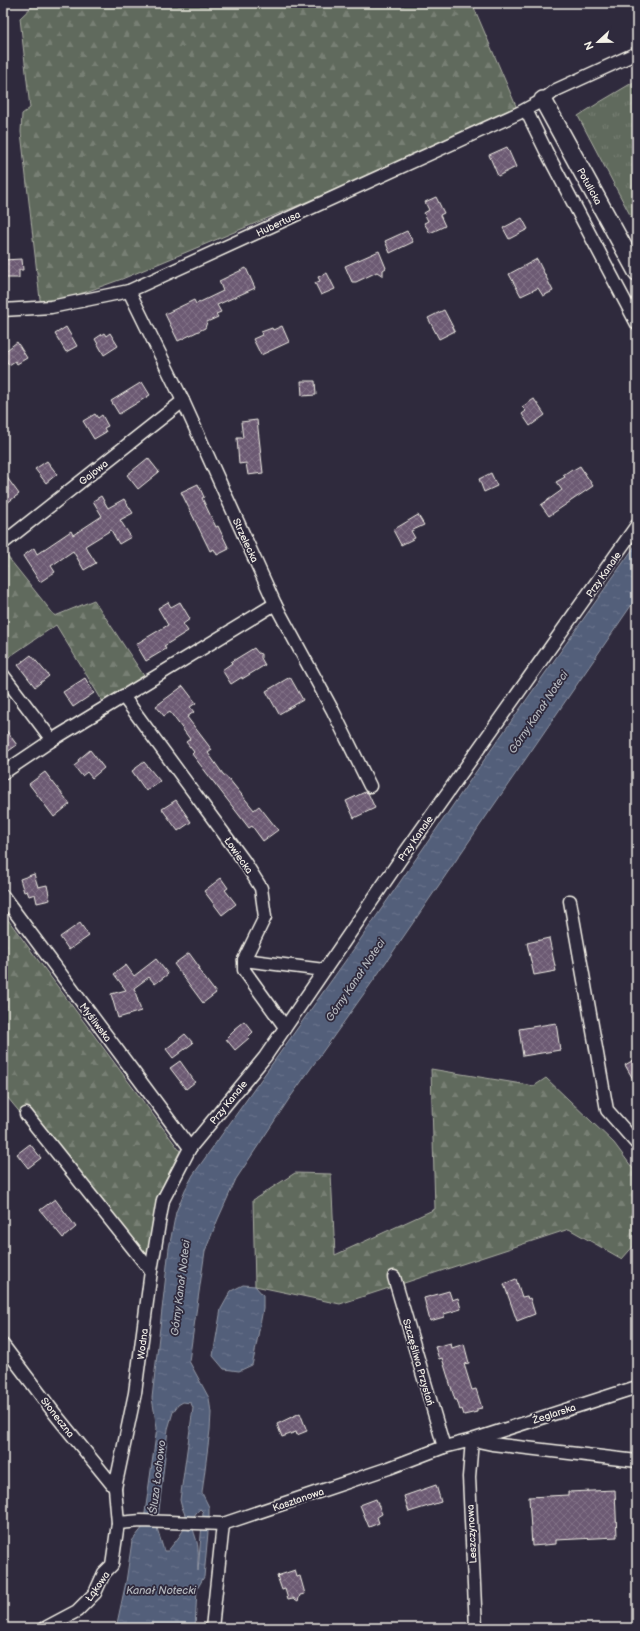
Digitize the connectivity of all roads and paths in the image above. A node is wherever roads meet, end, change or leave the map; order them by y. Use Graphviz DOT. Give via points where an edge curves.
graph roads {
  1 [pos="637,53"];
  2 [pos="543,100"];
  3 [pos="526,110"];
  4 [pos="637,272"];
  5 [pos="129,291"];
  6 [pos="3,310"];
  7 [pos="637,324"];
  8 [pos="183,401"];
  9 [pos="637,525"];
  10 [pos="3,543"];
  11 [pos="275,604"];
  12 [pos="3,675"];
  13 [pos="123,696"];
  14 [pos="52,740"];
  15 [pos="3,773"];
  16 [pos="370,786"];
  17 [pos="3,896"];
  18 [pos="570,901"];
  19 [pos="244,960"];
  20 [pos="324,970"];
  21 [pos="285,1027"];
  22 [pos="26,1114"];
  23 [pos="637,1144"];
  24 [pos="190,1148"];
  25 [pos="150,1272"];
  26 [pos="394,1277"];
  27 [pos="3,1345"];
  28 [pos="637,1387"];
  29 [pos="472,1440"];
  30 [pos="444,1447"];
  31 [pos="637,1461"];
  32 [pos="115,1488"];
  33 [pos="118,1523"];
  34 [pos="223,1524"];
  35 [pos="45,1628"];
  36 [pos="212,1628"];
  37 [pos="476,1628"];
  1 -- 2 [label="street, Hubertusa" via="556,90"];
  2 -- 3 [label="street, Hubertusa"];
  2 -- 4 [label="street, Potulicka"];
  3 -- 5 [label="street, Hubertusa"];
  3 -- 7 [label="street"];
  5 -- 6 [label="street, Hubertusa" via="51,307"];
  5 -- 8 [label="street, Strzelecka"];
  8 -- 10 [label="street, Gajowa"];
  8 -- 11 [label="street, Strzelecka"];
  9 -- 20 [label="street, Przy Kanale"];
  11 -- 13 [label="street"];
  11 -- 16 [label="street, Strzelecka"];
  12 -- 14 [label="street"];
  13 -- 14 [label="street"];
  13 -- 19 [label="street, Łowiecka" via="261,888 265,916"];
  14 -- 15 [label="street"];
  17 -- 24 [label="street, Myśliwska"];
  18 -- 23 [label="street" via="607,1110"];
  19 -- 20 [label="street"];
  19 -- 21 [label="street" via="244,970"];
  20 -- 21 [label="street, Przy Kanale"];
  21 -- 24 [label="street, Przy Kanale" via="265,1057"];
  22 -- 25 [label="street"];
  24 -- 25 [label="street, Wodna" via="163,1200"];
  25 -- 32 [label="street, Wodna" via="136,1393"];
  26 -- 30 [label="street, Szczęśliwa Przystań"];
  27 -- 32 [label="street, Słoneczna"];
  28 -- 29 [label="street, Żeglarska"];
  29 -- 30 [label="street, Kasztanowa"];
  29 -- 31 [label="street"];
  29 -- 37 [label="street, Leszczynowa" via="469,1477"];
  30 -- 34 [label="street, Kasztanowa"];
  32 -- 33 [label="street, Wodna"];
  33 -- 34 [label="street, Kasztanowa" via="141,1521"];
  33 -- 35 [label="street, Łąkowa" via="112,1565 104,1573 95,1593 78,1611"];
  34 -- 36 [label="street"];
}
